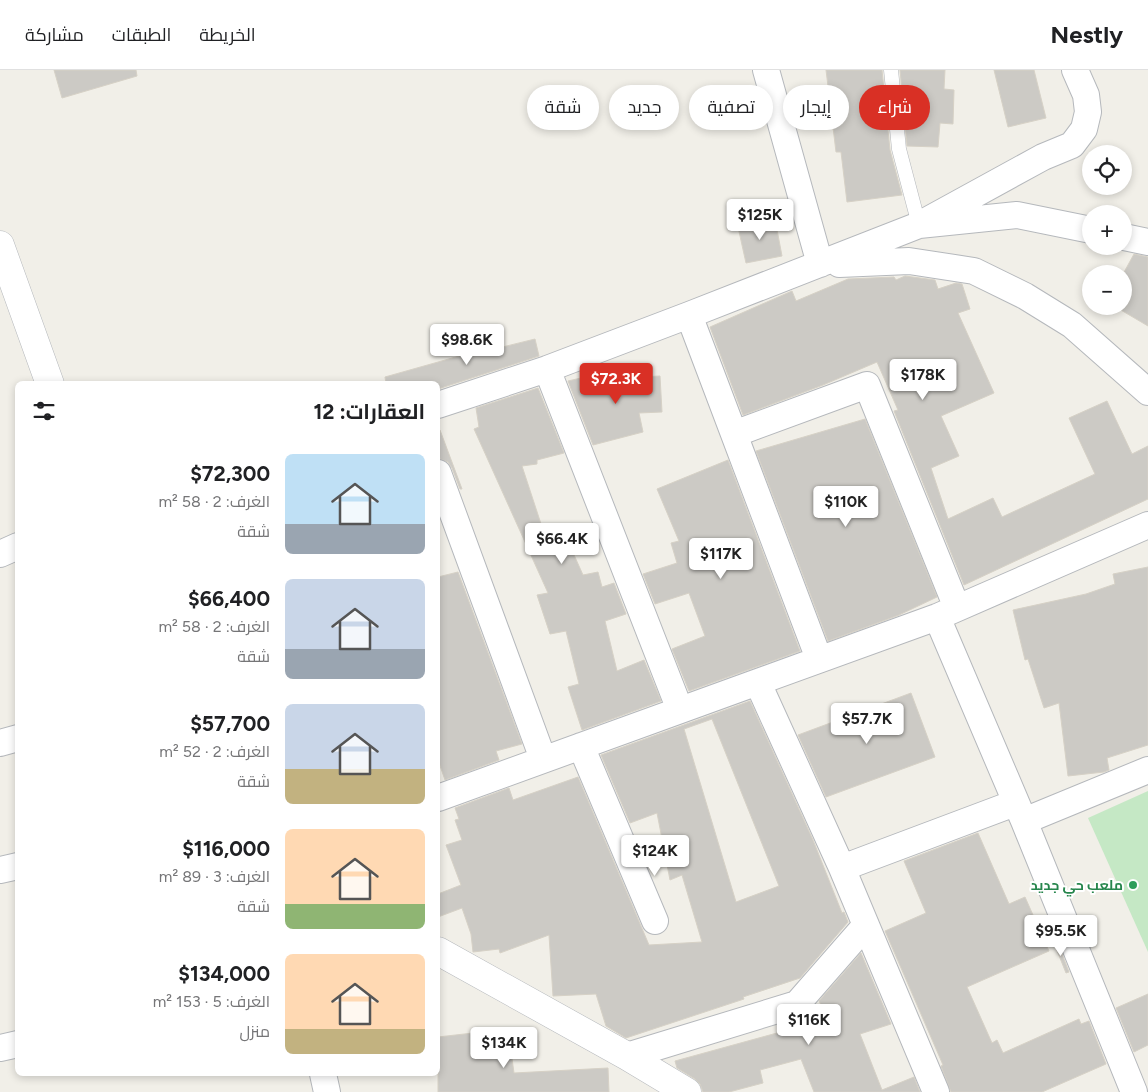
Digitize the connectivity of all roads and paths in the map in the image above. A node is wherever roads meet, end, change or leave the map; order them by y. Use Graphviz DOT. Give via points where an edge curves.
graph roads {
  1 [pos="766,70"];
  2 [pos="891,70"];
  3 [pos="1075,70"];
  4 [pos="919,225"];
  5 [pos="1082,228"];
  6 [pos="1132,239"];
  7 [pos="1148,242"];
  8 [pos="0,245"];
  9 [pos="820,264"];
  10 [pos="689,315"];
  11 [pos="548,369"];
  12 [pos="49,381"];
  13 [pos="1148,392"];
  14 [pos="440,404"];
  15 [pos="734,434"];
  16 [pos="440,478"];
  17 [pos="1148,525"];
  18 [pos="15,547"];
  19 [pos="0,554"];
  20 [pos="947,613"];
  21 [pos="819,659"];
  22 [pos="758,682"];
  23 [pos="680,710"];
  24 [pos="15,739"];
  25 [pos="0,743"];
  26 [pos="581,746"];
  27 [pos="543,760"];
  28 [pos="1148,770"];
  29 [pos="440,797"];
  30 [pos="1019,812"];
  31 [pos="15,867"];
  32 [pos="842,868"];
  33 [pos="0,870"];
  34 [pos="656,921"];
  35 [pos="866,925"];
  36 [pos="440,952"];
  37 [pos="15,1045"];
  38 [pos="0,1048"];
  39 [pos="627,1056"];
  40 [pos="323,1076"];
  41 [pos="327,1092"];
  42 [pos="687,1092"];
  43 [pos="936,1092"];
  44 [pos="1134,1092"];
  1 -- 9 [label="street"];
  2 -- 4 [label="lane" via="899,149"];
  3 -- 4 [label="street" via="1086,95 1088,112 1084,129 1072,145 1043,157"];
  4 -- 5 [label="street" via="1017,215"];
  4 -- 9 [label="street"];
  6 -- 7 [label="street"];
  8 -- 12 [label="street"];
  9 -- 10 [label="street"];
  9 -- 13 [label="street" via="909,261 974,271 1025,296 1072,325"];
  10 -- 11 [label="street"];
  10 -- 15 [label="street"];
  11 -- 14 [label="street"];
  11 -- 23 [label="street"];
  15 -- 20 [label="street" via="867,385"];
  15 -- 21 [label="street"];
  16 -- 27 [label="street"];
  17 -- 20 [label="street"];
  18 -- 19 [label="street"];
  20 -- 21 [label="street"];
  20 -- 30 [label="street"];
  21 -- 22 [label="street"];
  22 -- 23 [label="street"];
  22 -- 32 [label="street"];
  23 -- 26 [label="street"];
  24 -- 25 [label="street"];
  26 -- 27 [label="street"];
  26 -- 34 [label="street"];
  27 -- 29 [label="street"];
  28 -- 30 [label="street"];
  30 -- 32 [label="street"];
  30 -- 44 [label="street"];
  31 -- 33 [label="street"];
  32 -- 35 [label="street"];
  35 -- 39 [label="street" via="797,1004"];
  35 -- 43 [label="street"];
  36 -- 39 [label="street"];
  37 -- 38 [label="street"];
  39 -- 42 [label="street"];
  40 -- 41 [label="street"];
}
